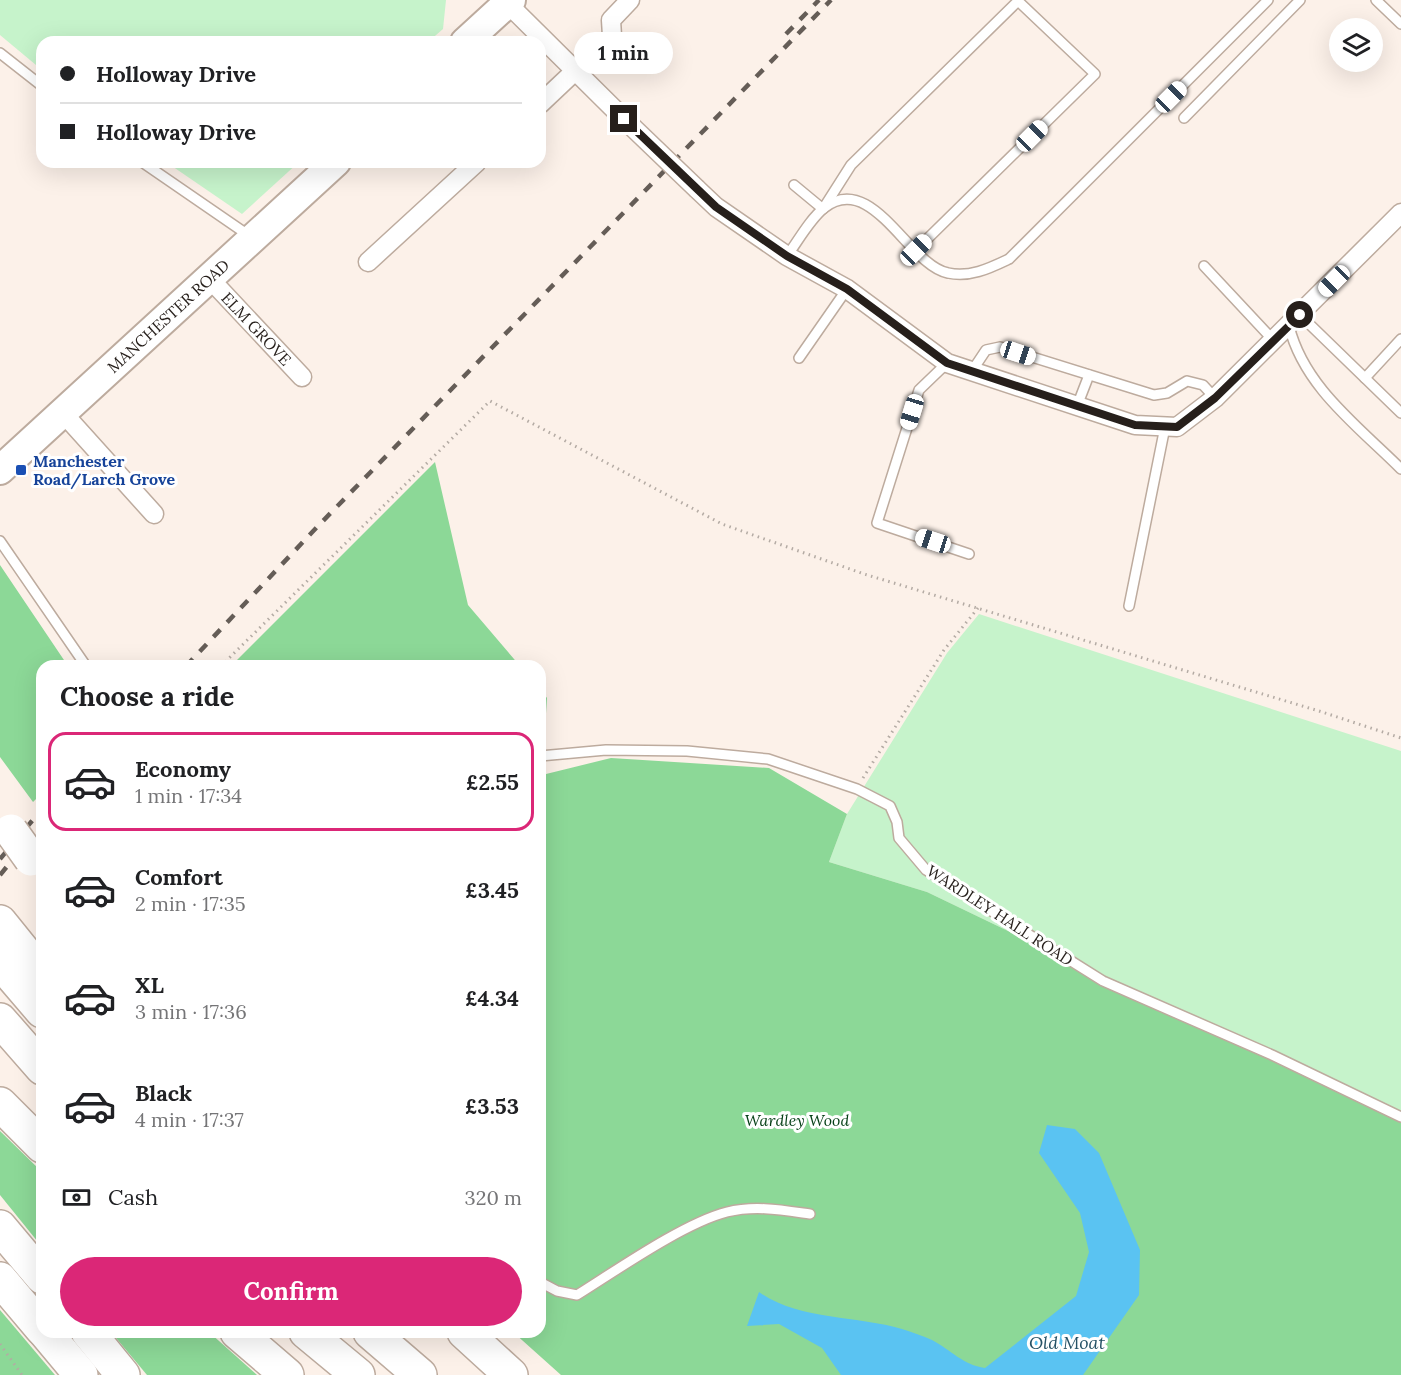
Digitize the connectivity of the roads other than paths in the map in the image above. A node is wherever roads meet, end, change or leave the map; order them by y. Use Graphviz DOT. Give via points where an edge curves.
graph roads {
  1 [pos="630,0"];
  2 [pos="1268,0"];
  3 [pos="1300,0"];
  4 [pos="1376,0"];
  5 [pos="507,1"];
  6 [pos="1401,24"];
  7 [pos="471,36"];
  8 [pos="541,36"];
  9 [pos="546,42"];
  10 [pos="0,53"];
  11 [pos="575,72"];
  12 [pos="36,81"];
  13 [pos="546,99"];
  14 [pos="1184,118"];
  15 [pos="151,168"];
  16 [pos="330,168"];
  17 [pos="470,168"];
  18 [pos="794,185"];
  19 [pos="823,208"];
  20 [pos="1401,213"];
  21 [pos="253,239"];
  22 [pos="916,250"];
  23 [pos="787,256"];
  24 [pos="368,262"];
  25 [pos="1204,266"];
  26 [pos="210,279"];
  27 [pos="847,289"];
  28 [pos="1295,321"];
  29 [pos="1401,339"];
  30 [pos="1274,341"];
  31 [pos="799,358"];
  32 [pos="947,363"];
  33 [pos="972,371"];
  34 [pos="1089,375"];
  35 [pos="302,377"];
  36 [pos="1365,378"];
  37 [pos="1215,398"];
  38 [pos="1077,406"];
  39 [pos="63,413"];
  40 [pos="1401,413"];
  41 [pos="1165,427"];
  42 [pos="1401,469"];
  43 [pos="0,470"];
  44 [pos="154,514"];
  45 [pos="0,541"];
  46 [pos="969,554"];
  47 [pos="1129,606"];
  48 [pos="82,660"];
  49 [pos="546,755"];
  50 [pos="5,823"];
  51 [pos="36,866"];
  52 [pos="0,922"];
  53 [pos="0,962"];
  54 [pos="36,967"];
  55 [pos="36,1004"];
  56 [pos="0,1020"];
  57 [pos="36,1061"];
  58 [pos="1,1108"];
  59 [pos="1401,1117"];
  60 [pos="36,1140"];
  61 [pos="810,1214"];
  62 [pos="0,1227"];
  63 [pos="36,1270"];
  64 [pos="0,1279"];
  65 [pos="546,1285"];
  66 [pos="36,1322"];
  67 [pos="50,1338"];
  68 [pos="93,1338"];
  69 [pos="244,1338"];
  70 [pos="313,1338"];
  71 [pos="377,1338"];
  72 [pos="471,1338"];
  73 [pos="81,1375"];
  74 [pos="123,1375"];
  75 [pos="287,1375"];
  76 [pos="358,1375"];
  77 [pos="420,1375"];
  78 [pos="511,1375"];
  1 -- 11 [label="street" via="611,20 612,36"];
  2 -- 22 [label="lane" via="1009,259 964,275 933,267"];
  3 -- 14 [label="lane"];
  4 -- 6 [label="lane"];
  5 -- 7 [label="main road"];
  5 -- 8 [label="street"];
  9 -- 11 [label="street"];
  10 -- 12 [label="lane"];
  11 -- 13 [label="street"];
  11 -- 23 [label="street, bridge" via="716,207"];
  15 -- 21 [label="lane"];
  16 -- 21 [label="main road, MANCHESTER ROAD"];
  17 -- 24 [label="street"];
  18 -- 19 [label="lane"];
  19 -- 22 [label="lane" via="839,200 871,208"];
  19 -- 22 [label="lane" via="851,165 1018,1 1095,74"];
  19 -- 23 [label="lane"];
  20 -- 28 [label="street"];
  21 -- 26 [label="main road, MANCHESTER ROAD"];
  23 -- 27 [label="street"];
  25 -- 30 [label="lane"];
  26 -- 35 [label="street, ELM GROVE"];
  26 -- 39 [label="main road, MANCHESTER ROAD"];
  27 -- 31 [label="lane"];
  27 -- 32 [label="street"];
  28 -- 30 [label="street"];
  28 -- 36 [label="lane"];
  28 -- 42 [label="lane" via="1295,348 1314,382"];
  29 -- 36 [label="lane"];
  30 -- 37 [label="street"];
  32 -- 33 [label="street"];
  32 -- 46 [label="lane" via="919,390 878,523"];
  33 -- 34 [label="lane" via="986,350 1000,347"];
  33 -- 38 [label="street"];
  34 -- 37 [label="lane" via="1154,395 1167,393 1179,383 1194,382 1203,385"];
  34 -- 38 [label="lane"];
  36 -- 40 [label="lane"];
  37 -- 41 [label="street" via="1177,427"];
  38 -- 41 [label="street" via="1135,425"];
  39 -- 43 [label="main road, MANCHESTER ROAD"];
  39 -- 44 [label="street"];
  41 -- 47 [label="lane"];
  45 -- 48 [label="lane"];
  49 -- 59 [label="lane, WARDLEY HALL ROAD" via="606,750 687,751 756,758 857,789 890,806 899,838 926,870 1103,981"];
  50 -- 51 [label="highway, bridge"];
  52 -- 54 [label="highway"];
  53 -- 55 [label="highway"];
  56 -- 57 [label="highway"];
  58 -- 60 [label="highway"];
  61 -- 65 [label="lane" via="762,1208 727,1212 692,1226 577,1295"];
  62 -- 63 [label="highway"];
  64 -- 66 [label="highway"];
  67 -- 73 [label="highway"];
  68 -- 74 [label="highway"];
  69 -- 75 [label="highway"];
  70 -- 76 [label="highway"];
  71 -- 77 [label="highway"];
  72 -- 78 [label="highway"];
}
